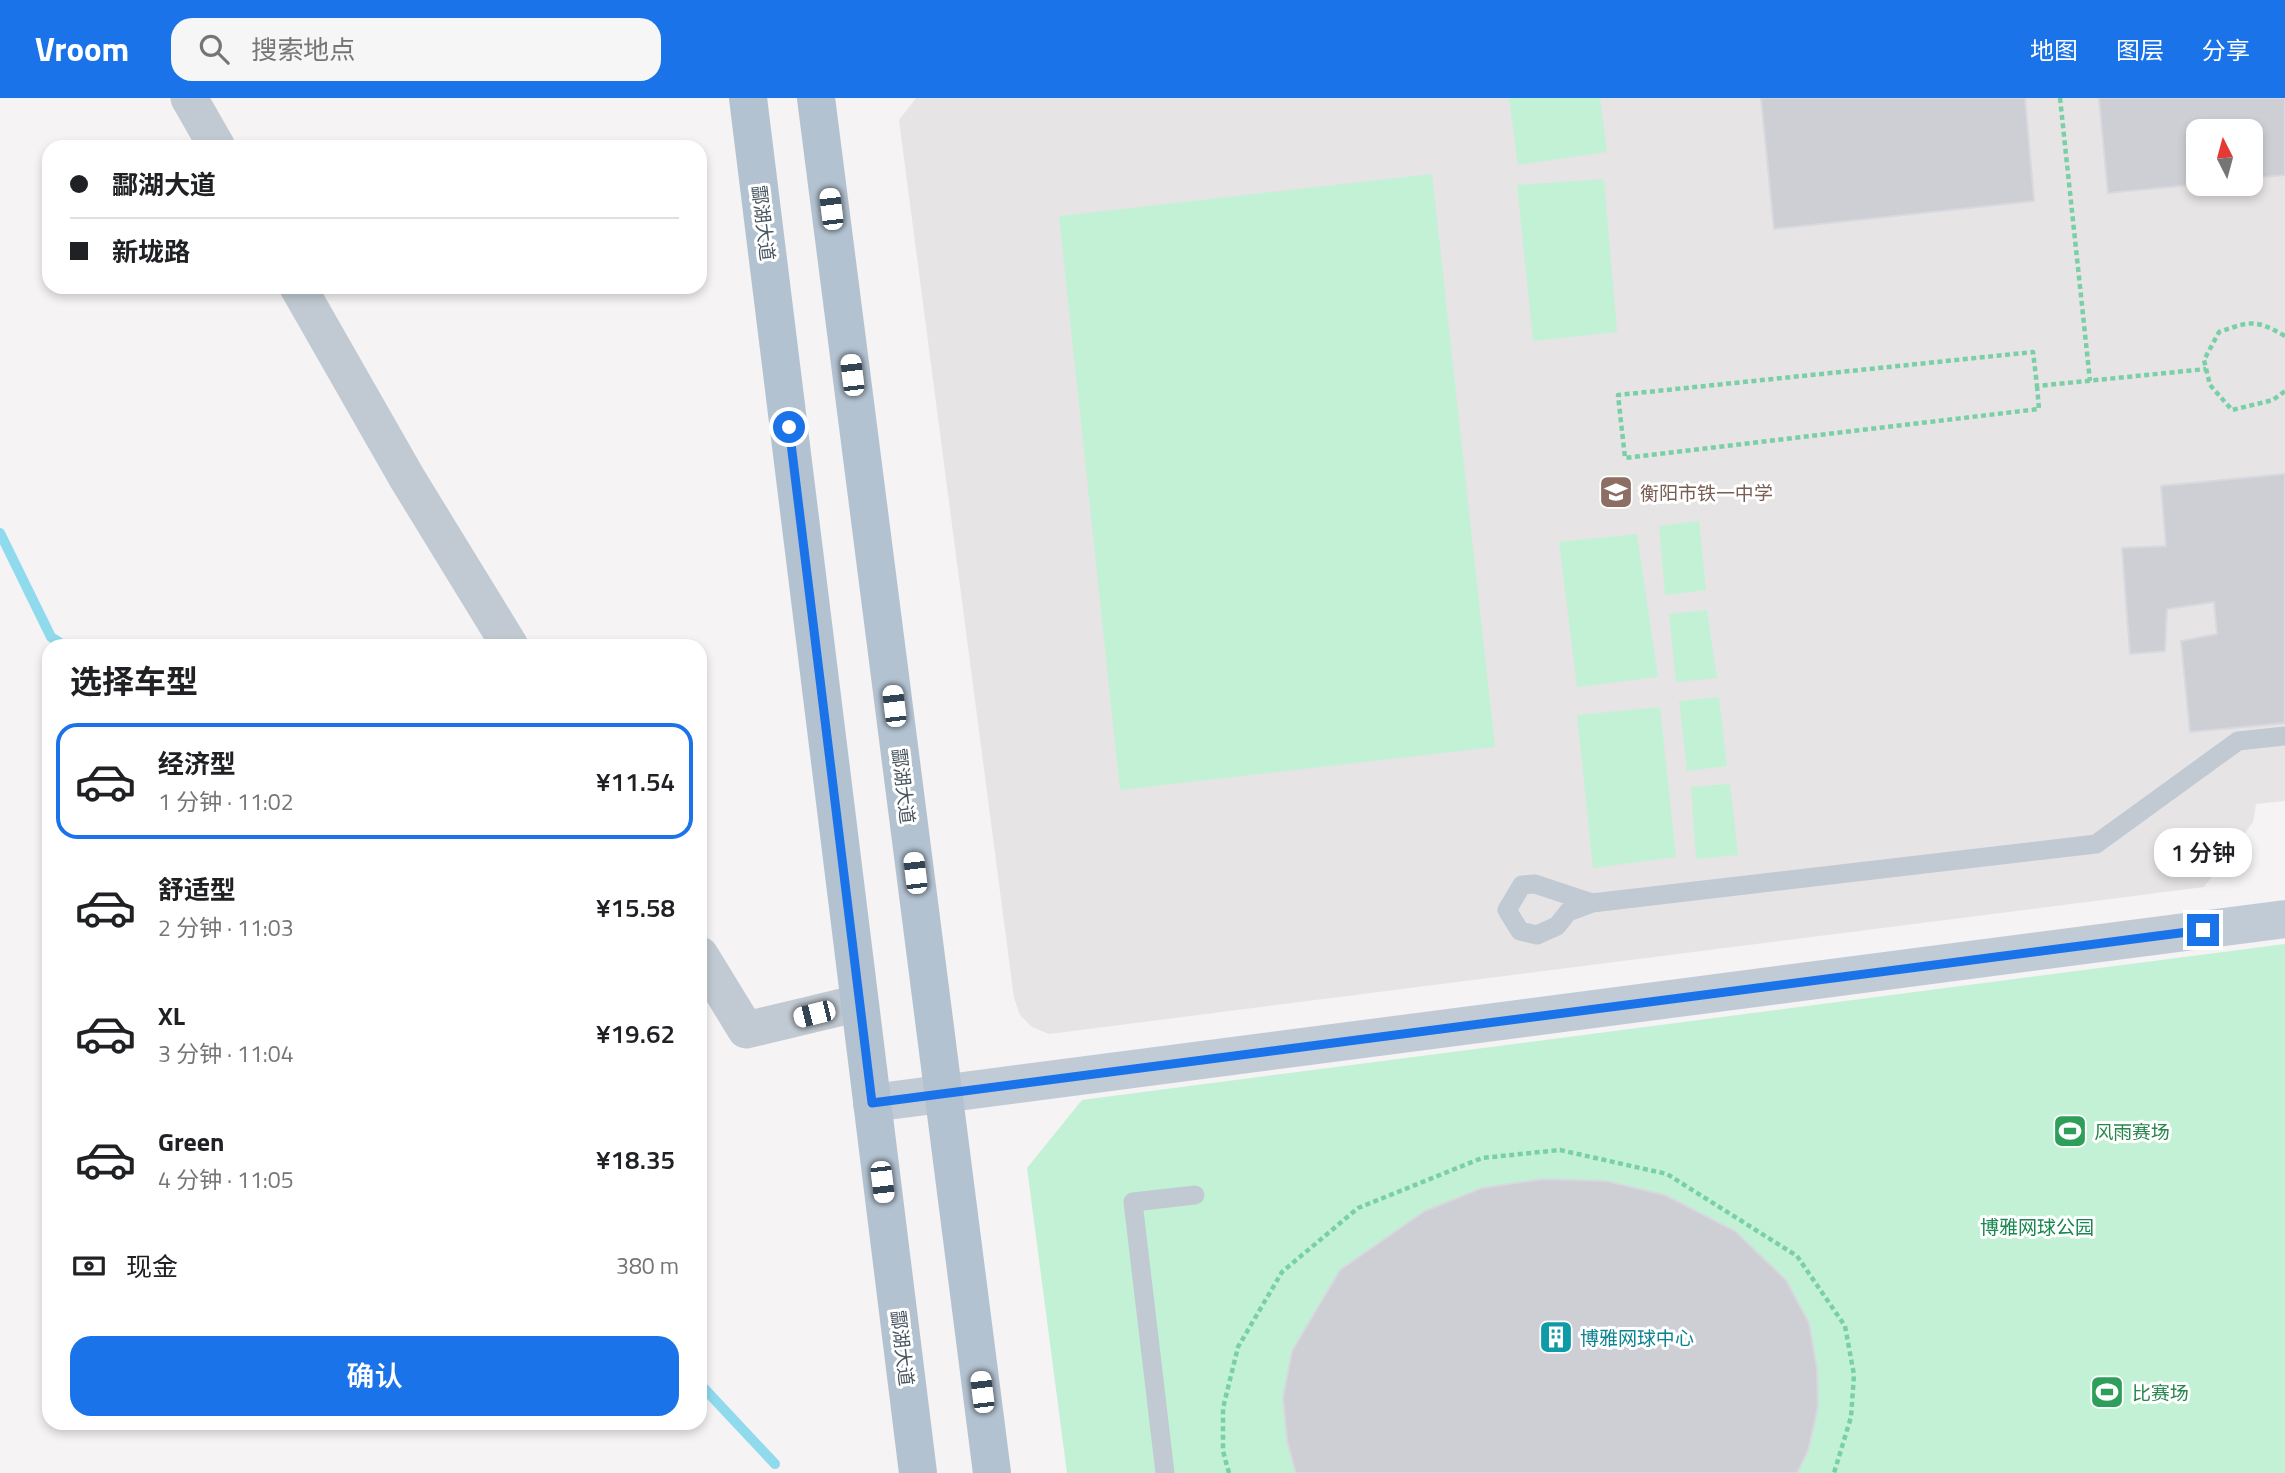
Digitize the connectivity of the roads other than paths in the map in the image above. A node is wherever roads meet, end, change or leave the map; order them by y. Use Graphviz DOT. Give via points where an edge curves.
graph roads {
  1 [pos="189,98"];
  2 [pos="748,98"];
  3 [pos="817,98"];
  4 [pos="213,140"];
  5 [pos="302,294"];
  6 [pos="506,639"];
  7 [pos="2285,736"];
  8 [pos="1592,902"];
  9 [pos="2285,919"];
  10 [pos="707,966"];
  11 [pos="859,1003"];
  12 [pos="943,1094"];
  13 [pos="872,1103"];
  14 [pos="1195,1195"];
  15 [pos="918,1473"];
  16 [pos="992,1473"];
  17 [pos="1164,1473"];
  1 -- 4 [label="street"];
  2 -- 11 [label="main road, 酃湖大道"];
  3 -- 12 [label="main road, 酃湖大道"];
  5 -- 6 [label="street"];
  7 -- 8 [label="lane" via="2238,741 2096,844"];
  9 -- 12 [label="main road"];
  10 -- 11 [label="street" via="746,1030"];
  11 -- 13 [label="main road, 酃湖大道"];
  12 -- 13 [label="main road"];
  12 -- 16 [label="main road, 酃湖大道"];
  13 -- 15 [label="main road, 酃湖大道"];
  14 -- 17 [label="lane" via="1133,1202"];
}
